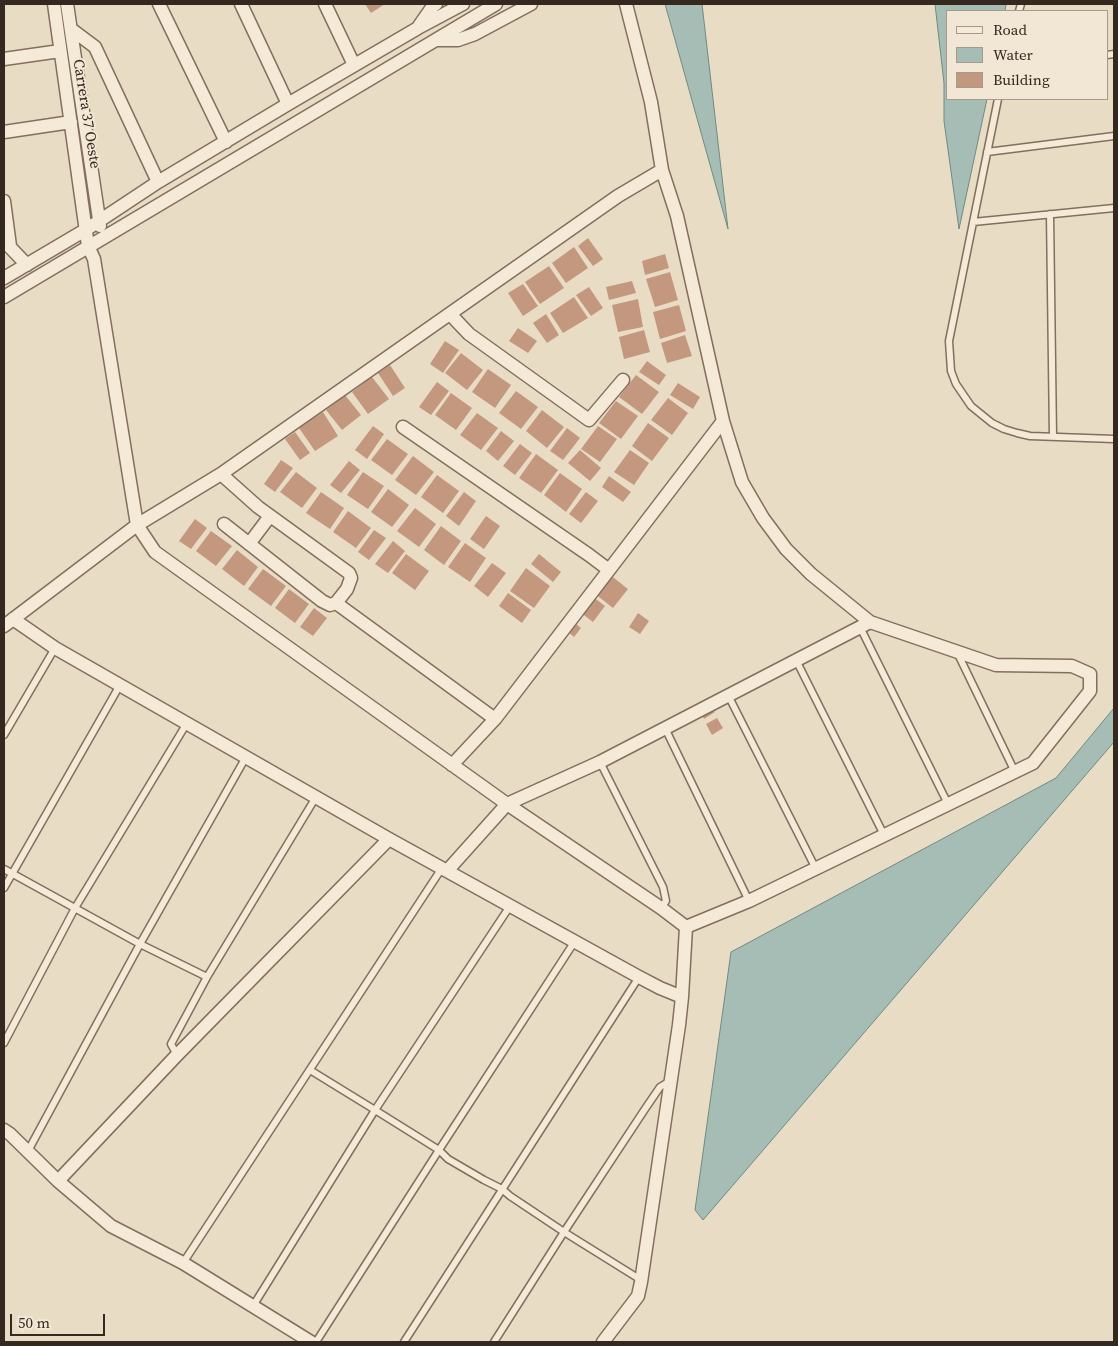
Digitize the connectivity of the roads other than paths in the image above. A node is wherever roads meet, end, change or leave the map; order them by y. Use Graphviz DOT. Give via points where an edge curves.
graph roads {
  1 [pos="54,4"];
  2 [pos="68,4"];
  3 [pos="159,4"];
  4 [pos="241,4"];
  5 [pos="325,4"];
  6 [pos="436,4"];
  7 [pos="463,4"];
  8 [pos="496,4"];
  9 [pos="531,4"];
  10 [pos="626,4"];
  11 [pos="418,28"];
  12 [pos="71,29"];
  13 [pos="437,40"];
  14 [pos="60,51"];
  15 [pos="4,59"];
  16 [pos="354,65"];
  17 [pos="998,100"];
  18 [pos="288,104"];
  19 [pos="71,122"];
  20 [pos="4,132"];
  21 [pos="1114,136"];
  22 [pos="226,142"];
  23 [pos="987,152"];
  24 [pos="662,170"];
  25 [pos="158,182"];
  26 [pos="4,202"];
  27 [pos="1114,208"];
  28 [pos="1050,214"];
  29 [pos="100,220"];
  30 [pos="973,222"];
  31 [pos="87,229"];
  32 [pos="102,239"];
  33 [pos="7,243"];
  34 [pos="88,246"];
  35 [pos="94,260"];
  36 [pos="27,265"];
  37 [pos="4,278"];
  38 [pos="4,298"];
  39 [pos="450,314"];
  40 [pos="623,380"];
  41 [pos="723,421"];
  42 [pos="403,427"];
  43 [pos="1053,437"];
  44 [pos="1114,439"];
  45 [pos="221,474"];
  46 [pos="270,516"];
  47 [pos="224,524"];
  48 [pos="137,525"];
  49 [pos="249,544"];
  50 [pos="609,570"];
  51 [pos="336,603"];
  52 [pos="8,623"];
  53 [pos="865,624"];
  54 [pos="55,648"];
  55 [pos="956,651"];
  56 [pos="796,660"];
  57 [pos="120,685"];
  58 [pos="728,695"];
  59 [pos="494,720"];
  60 [pos="187,723"];
  61 [pos="665,728"];
  62 [pos="4,735"];
  63 [pos="246,757"];
  64 [pos="600,762"];
  65 [pos="452,765"];
  66 [pos="1015,772"];
  67 [pos="316,797"];
  68 [pos="507,804"];
  69 [pos="948,804"];
  70 [pos="884,835"];
  71 [pos="389,839"];
  72 [pos="444,869"];
  73 [pos="816,869"];
  74 [pos="4,870"];
  75 [pos="12,874"];
  76 [pos="4,888"];
  77 [pos="749,901"];
  78 [pos="510,906"];
  79 [pos="75,908"];
  80 [pos="660,908"];
  81 [pos="686,927"];
  82 [pos="575,941"];
  83 [pos="140,944"];
  84 [pos="207,977"];
  85 [pos="639,977"];
  86 [pos="682,997"];
  87 [pos="4,1043"];
  88 [pos="177,1055"];
  89 [pos="310,1070"];
  90 [pos="670,1081"];
  91 [pos="375,1110"];
  92 [pos="4,1130"];
  93 [pos="439,1150"];
  94 [pos="28,1151"];
  95 [pos="58,1180"];
  96 [pos="502,1189"];
  97 [pos="564,1232"];
  98 [pos="183,1263"];
  99 [pos="641,1280"];
  100 [pos="253,1306"];
  101 [pos="310,1342"];
  102 [pos="316,1342"];
  103 [pos="404,1342"];
  104 [pos="494,1342"];
  105 [pos="603,1342"];
  1 -- 14 [label="street, Carrera 37 Oeste"];
  2 -- 12 [label="street, Carrera 37 Oeste"];
  3 -- 22 [label="street"];
  4 -- 18 [label="street"];
  5 -- 16 [label="street"];
  6 -- 11 [label="street"];
  7 -- 11 [label="street"];
  8 -- 13 [label="street"];
  9 -- 13 [label="street" via="467,37"];
  10 -- 24 [label="street" via="651,102"];
  11 -- 16 [label="street"];
  12 -- 25 [label="street" via="95,47"];
  12 -- 29 [label="street, Carrera 37 Oeste"];
  13 -- 32 [label="street"];
  14 -- 15 [label="street"];
  14 -- 19 [label="street, Carrera 37 Oeste"];
  16 -- 18 [label="street"];
  17 -- 23 [label="lane"];
  18 -- 22 [label="street"];
  19 -- 20 [label="street"];
  19 -- 31 [label="street, Carrera 37 Oeste"];
  21 -- 23 [label="lane"];
  22 -- 25 [label="street"];
  23 -- 30 [label="lane"];
  24 -- 39 [label="street" via="618,196"];
  24 -- 41 [label="street" via="677,216"];
  25 -- 29 [label="street"];
  26 -- 33 [label="street"];
  27 -- 28 [label="lane"];
  28 -- 30 [label="lane"];
  28 -- 43 [label="lane"];
  29 -- 31 [label="street"];
  29 -- 32 [label="street, Carrera 37 Oeste"];
  30 -- 43 [label="lane" via="949,341 951,371 971,406 992,423 1030,436"];
  31 -- 34 [label="street, Carrera 37 Oeste"];
  31 -- 36 [label="street"];
  32 -- 34 [label="street"];
  32 -- 35 [label="street"];
  33 -- 36 [label="street"];
  34 -- 35 [label="street, Carrera 37 Oeste"];
  34 -- 38 [label="street"];
  35 -- 48 [label="street, Carrera 37 Oeste"];
  36 -- 37 [label="street"];
  39 -- 40 [label="street" via="469,334 589,420"];
  39 -- 45 [label="street"];
  41 -- 50 [label="street"];
  41 -- 53 [label="street" via="742,482 763,518 786,549"];
  42 -- 50 [label="street"];
  43 -- 44 [label="lane"];
  45 -- 46 [label="street"];
  45 -- 48 [label="street"];
  46 -- 49 [label="street"];
  46 -- 51 [label="street" via="348,573 351,578"];
  47 -- 49 [label="street"];
  48 -- 52 [label="street"];
  48 -- 65 [label="street" via="155,552"];
  49 -- 51 [label="street" via="322,601"];
  50 -- 59 [label="street"];
  51 -- 59 [label="street"];
  52 -- 54 [label="street"];
  53 -- 55 [label="street"];
  53 -- 56 [label="street"];
  53 -- 69 [label="lane"];
  54 -- 57 [label="street"];
  54 -- 62 [label="lane"];
  55 -- 66 [label="lane"];
  55 -- 66 [label="street" via="996,665 1072,666 1090,674 1090,691 1033,763"];
  56 -- 58 [label="street"];
  56 -- 70 [label="lane"];
  57 -- 60 [label="street"];
  57 -- 75 [label="lane"];
  58 -- 61 [label="street"];
  58 -- 73 [label="lane"];
  59 -- 65 [label="street"];
  60 -- 63 [label="street"];
  60 -- 79 [label="lane"];
  61 -- 64 [label="street"];
  61 -- 77 [label="lane"];
  63 -- 67 [label="street"];
  63 -- 83 [label="lane"];
  64 -- 68 [label="street"];
  64 -- 80 [label="lane" via="663,887 666,901"];
  65 -- 68 [label="street"];
  66 -- 69 [label="street"];
  67 -- 71 [label="street"];
  67 -- 84 [label="lane"];
  68 -- 72 [label="street"];
  68 -- 80 [label="street"];
  69 -- 70 [label="street"];
  70 -- 73 [label="street"];
  71 -- 72 [label="street"];
  71 -- 88 [label="street"];
  72 -- 78 [label="street"];
  72 -- 89 [label="lane"];
  73 -- 77 [label="street"];
  74 -- 75 [label="lane"];
  75 -- 76 [label="lane"];
  75 -- 79 [label="lane"];
  77 -- 81 [label="street"];
  78 -- 82 [label="street"];
  78 -- 91 [label="lane"];
  79 -- 83 [label="lane"];
  79 -- 87 [label="lane"];
  80 -- 81 [label="street"];
  81 -- 86 [label="street"];
  82 -- 85 [label="street"];
  82 -- 93 [label="lane"];
  83 -- 84 [label="lane"];
  83 -- 94 [label="lane"];
  84 -- 88 [label="lane" via="171,1044"];
  85 -- 86 [label="street"];
  85 -- 96 [label="lane"];
  86 -- 90 [label="street"];
  88 -- 95 [label="street"];
  89 -- 91 [label="lane"];
  89 -- 98 [label="lane"];
  90 -- 97 [label="lane" via="655,1094"];
  90 -- 99 [label="street"];
  91 -- 93 [label="lane"];
  91 -- 100 [label="lane"];
  92 -- 94 [label="street"];
  93 -- 96 [label="lane" via="448,1159"];
  93 -- 102 [label="lane"];
  94 -- 95 [label="street"];
  95 -- 98 [label="street" via="111,1226"];
  96 -- 97 [label="lane"];
  96 -- 103 [label="lane"];
  97 -- 99 [label="lane"];
  97 -- 104 [label="lane"];
  98 -- 100 [label="street"];
  99 -- 105 [label="street" via="638,1296"];
  100 -- 101 [label="street"];
}
